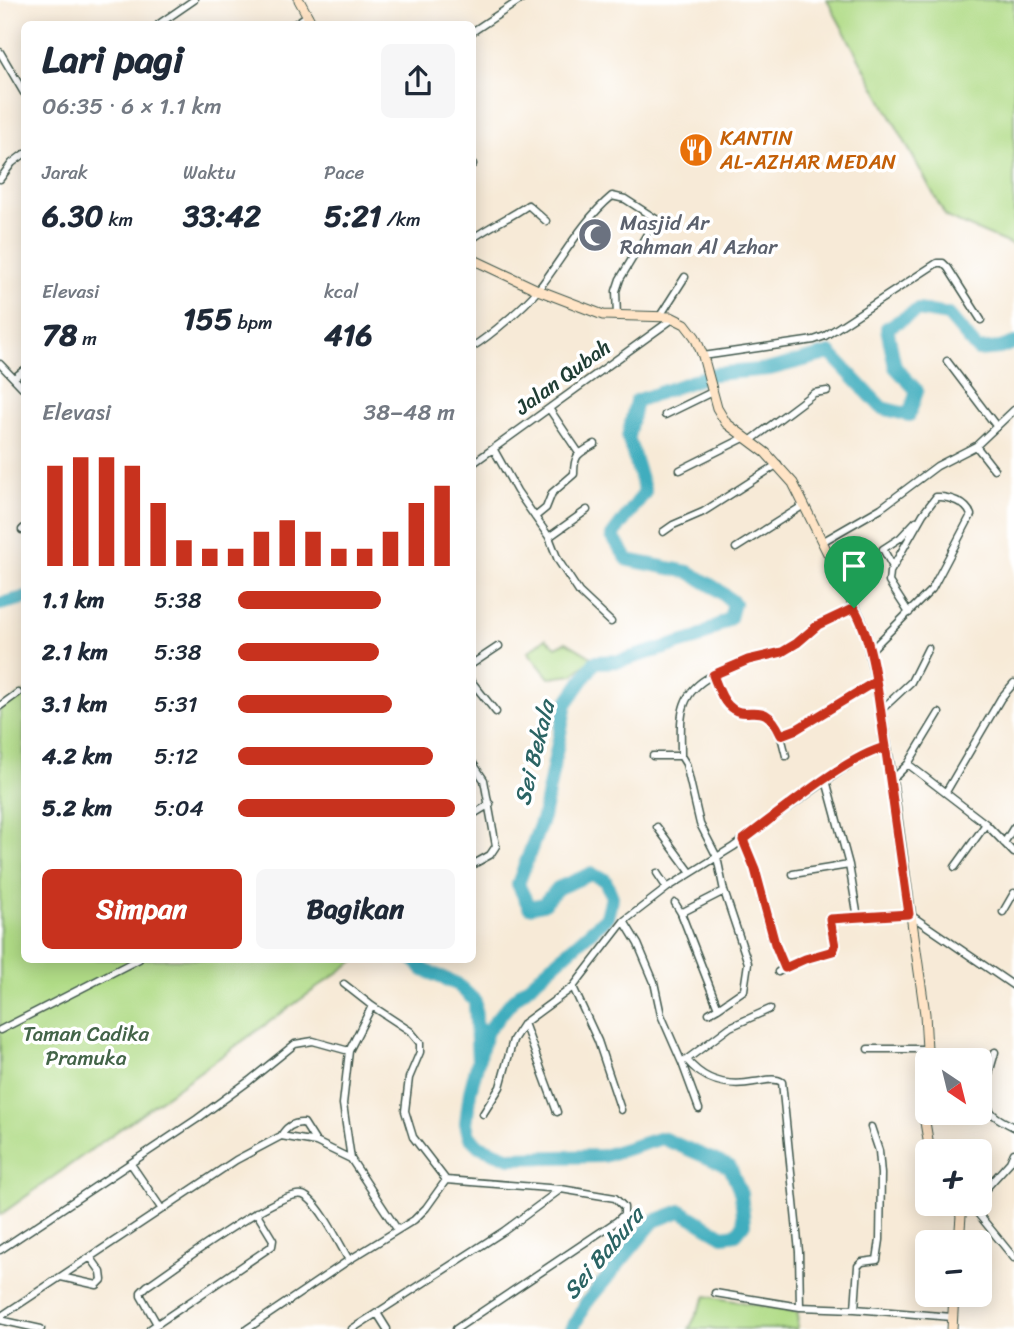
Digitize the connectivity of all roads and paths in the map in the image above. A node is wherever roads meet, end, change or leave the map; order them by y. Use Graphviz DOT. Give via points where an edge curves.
graph roads {
  1 [pos="194,0"];
  2 [pos="299,0"];
  3 [pos="520,0"];
  4 [pos="511,2"];
  5 [pos="310,20"];
  6 [pos="163,21"];
  7 [pos="476,29"];
  8 [pos="1,55"];
  9 [pos="21,88"];
  10 [pos="21,156"];
  11 [pos="0,179"];
  12 [pos="546,221"];
  13 [pos="476,237"];
  14 [pos="476,261"];
  15 [pos="685,277"];
  16 [pos="538,290"];
  17 [pos="617,316"];
  18 [pos="660,316"];
  19 [pos="674,318"];
  20 [pos="981,320"];
  21 [pos="476,344"];
  22 [pos="705,361"];
  23 [pos="947,361"];
  24 [pos="0,365"];
  25 [pos="21,372"];
  26 [pos="14,378"];
  27 [pos="21,386"];
  28 [pos="712,390"];
  29 [pos="827,391"];
  30 [pos="550,410"];
  31 [pos="1014,410"];
  32 [pos="665,415"];
  33 [pos="998,427"];
  34 [pos="747,440"];
  35 [pos="595,444"];
  36 [pos="976,446"];
  37 [pos="494,450"];
  38 [pos="579,453"];
  39 [pos="476,461"];
  40 [pos="778,464"];
  41 [pos="680,470"];
  42 [pos="994,470"];
  43 [pos="804,505"];
  44 [pos="587,510"];
  45 [pos="923,514"];
  46 [pos="535,517"];
  47 [pos="663,532"];
  48 [pos="549,537"];
  49 [pos="822,542"];
  50 [pos="736,548"];
  51 [pos="893,567"];
  52 [pos="854,608"];
  53 [pos="909,613"];
  54 [pos="611,622"];
  55 [pos="499,646"];
  56 [pos="928,648"];
  57 [pos="869,652"];
  58 [pos="476,661"];
  59 [pos="713,675"];
  60 [pos="876,681"];
  61 [pos="1014,682"];
  62 [pos="476,687"];
  63 [pos="18,693"];
  64 [pos="0,706"];
  65 [pos="880,710"];
  66 [pos="496,712"];
  67 [pos="939,713"];
  68 [pos="781,735"];
  69 [pos="886,747"];
  70 [pos="653,756"];
  71 [pos="681,756"];
  72 [pos="786,756"];
  73 [pos="908,764"];
  74 [pos="476,768"];
  75 [pos="826,780"];
  76 [pos="892,780"];
  77 [pos="946,792"];
  78 [pos="490,804"];
  79 [pos="476,813"];
  80 [pos="986,824"];
  81 [pos="657,827"];
  82 [pos="1014,827"];
  83 [pos="743,840"];
  84 [pos="1004,843"];
  85 [pos="1014,853"];
  86 [pos="717,857"];
  87 [pos="476,863"];
  88 [pos="849,865"];
  89 [pos="956,867"];
  90 [pos="657,873"];
  91 [pos="691,873"];
  92 [pos="793,874"];
  93 [pos="667,888"];
  94 [pos="724,891"];
  95 [pos="1014,893"];
  96 [pos="676,903"];
  97 [pos="1003,912"];
  98 [pos="681,913"];
  99 [pos="909,914"];
  100 [pos="858,918"];
  101 [pos="624,921"];
  102 [pos="131,963"];
  103 [pos="344,984"];
  104 [pos="1014,986"];
  105 [pos="573,987"];
  106 [pos="372,1006"];
  107 [pos="718,1008"];
  108 [pos="769,1009"];
  109 [pos="709,1013"];
  110 [pos="524,1023"];
  111 [pos="0,1030"];
  112 [pos="927,1048"];
  113 [pos="868,1049"];
  114 [pos="915,1049"];
  115 [pos="349,1051"];
  116 [pos="995,1052"];
  117 [pos="685,1062"];
  118 [pos="621,1110"];
  119 [pos="699,1110"];
  120 [pos="557,1112"];
  121 [pos="483,1114"];
  122 [pos="871,1127"];
  123 [pos="1014,1127"];
  124 [pos="282,1136"];
  125 [pos="316,1142"];
  126 [pos="1014,1153"];
  127 [pos="351,1159"];
  128 [pos="131,1164"];
  129 [pos="446,1180"];
  130 [pos="992,1182"];
  131 [pos="561,1189"];
  132 [pos="161,1208"];
  133 [pos="256,1212"];
  134 [pos="961,1216"];
  135 [pos="980,1216"];
  136 [pos="397,1229"];
  137 [pos="960,1230"];
  138 [pos="0,1250"];
  139 [pos="1014,1257"];
  140 [pos="91,1258"];
  141 [pos="349,1260"];
  142 [pos="61,1277"];
  143 [pos="715,1293"];
  144 [pos="800,1307"];
  145 [pos="953,1307"];
  146 [pos="855,1309"];
  147 [pos="377,1313"];
  148 [pos="952,1317"];
  149 [pos="0,1319"];
  150 [pos="153,1327"];
  151 [pos="41,1329"];
  152 [pos="247,1329"];
  153 [pos="352,1329"];
  154 [pos="387,1329"];
  155 [pos="456,1329"];
  156 [pos="952,1329"];
  1 -- 6 [label="street"];
  2 -- 5 [label="main road"];
  3 -- 4 [label="street"];
  4 -- 7 [label="street"];
  8 -- 9 [label="street"];
  10 -- 11 [label="street"];
  12 -- 13 [label="street" via="528,205"];
  14 -- 16 [label="main road"];
  15 -- 18 [label="street"];
  16 -- 17 [label="main road"];
  16 -- 17 [label="street" via="598,208 612,196 625,199 656,220 620,279"];
  16 -- 21 [label="street"];
  17 -- 18 [label="main road"];
  18 -- 19 [label="main road"];
  19 -- 22 [label="main road" via="691,330"];
  19 -- 30 [label="street, Jalan Qubah"];
  20 -- 22 [label="street" via="947,268 937,263 825,336"];
  22 -- 28 [label="main road"];
  23 -- 33 [label="street"];
  24 -- 26 [label="street"];
  25 -- 26 [label="street"];
  26 -- 27 [label="street"];
  28 -- 32 [label="street"];
  28 -- 34 [label="main road" via="726,424"];
  29 -- 34 [label="street" via="814,393"];
  30 -- 37 [label="street, Jalan Qubah"];
  30 -- 38 [label="street"];
  31 -- 33 [label="street"];
  33 -- 36 [label="street"];
  34 -- 40 [label="main road"];
  34 -- 41 [label="street"];
  35 -- 38 [label="street"];
  36 -- 42 [label="street"];
  36 -- 49 [label="street" via="937,466 881,508"];
  37 -- 39 [label="street, Jalan Qubah"];
  37 -- 46 [label="street"];
  38 -- 46 [label="street" via="573,461 574,474 556,488 546,508"];
  40 -- 43 [label="main road"];
  40 -- 47 [label="street"];
  43 -- 49 [label="main road"];
  43 -- 50 [label="street"];
  44 -- 48 [label="street"];
  45 -- 51 [label="street"];
  45 -- 51 [label="street" via="883,549"];
  45 -- 53 [label="street" via="939,496 971,511 932,589"];
  46 -- 48 [label="street"];
  48 -- 54 [label="street" via="579,592"];
  49 -- 52 [label="main road"];
  51 -- 53 [label="street" via="889,582"];
  52 -- 57 [label="main road"];
  52 -- 59 [label="street" via="818,625 782,652"];
  53 -- 57 [label="street"];
  55 -- 58 [label="street"];
  56 -- 65 [label="street" via="911,682"];
  57 -- 60 [label="main road"];
  59 -- 68 [label="street" via="731,708 767,714"];
  59 -- 71 [label="street" via="687,694"];
  60 -- 65 [label="main road"];
  60 -- 68 [label="street"];
  61 -- 77 [label="street"];
  62 -- 66 [label="street"];
  63 -- 64 [label="street"];
  65 -- 69 [label="main road"];
  67 -- 73 [label="street"];
  68 -- 72 [label="street"];
  69 -- 75 [label="street"];
  69 -- 76 [label="main road"];
  70 -- 71 [label="street"];
  71 -- 86 [label="street" via="700,824"];
  73 -- 76 [label="street"];
  73 -- 77 [label="street"];
  74 -- 78 [label="street"];
  75 -- 83 [label="street"];
  75 -- 88 [label="street"];
  76 -- 99 [label="main road"];
  77 -- 80 [label="street"];
  78 -- 79 [label="street"];
  78 -- 87 [label="street" via="496,846"];
  80 -- 84 [label="street"];
  80 -- 89 [label="street"];
  81 -- 91 [label="street"];
  82 -- 84 [label="street"];
  83 -- 86 [label="street"];
  83 -- 100 [label="street" via="781,970 833,951 830,919"];
  84 -- 85 [label="street"];
  86 -- 91 [label="street"];
  86 -- 94 [label="street"];
  88 -- 92 [label="street"];
  88 -- 100 [label="street"];
  90 -- 93 [label="street"];
  91 -- 93 [label="street"];
  93 -- 101 [label="street"];
  94 -- 98 [label="street"];
  94 -- 107 [label="street" via="748,971 741,993"];
  95 -- 97 [label="street"];
  96 -- 98 [label="street"];
  98 -- 107 [label="street"];
  99 -- 100 [label="street"];
  99 -- 104 [label="street"];
  99 -- 112 [label="main road"];
  101 -- 105 [label="street"];
  101 -- 117 [label="street" via="638,944 661,1014"];
  102 -- 111 [label="street"];
  103 -- 106 [label="street"];
  105 -- 110 [label="street"];
  105 -- 118 [label="street" via="598,1041"];
  106 -- 115 [label="street"];
  106 -- 129 [label="street" via="411,1031 420,1043 405,1111 413,1137"];
  107 -- 109 [label="street"];
  108 -- 117 [label="street" via="730,1027"];
  110 -- 120 [label="street"];
  110 -- 121 [label="street" via="513,1040 500,1087"];
  113 -- 114 [label="street"];
  115 -- 127 [label="street" via="343,1104"];
  115 -- 128 [label="street" via="313,1041 295,1044 249,1082"];
  116 -- 123 [label="street" via="986,1104 992,1114"];
  117 -- 119 [label="street"];
  117 -- 144 [label="street" via="729,1084 782,1082"];
  122 -- 146 [label="street" via="879,1151 880,1240 877,1261 858,1266"];
  124 -- 125 [label="street"];
  124 -- 125 [label="street" via="296,1122 304,1123"];
  124 -- 132 [label="street"];
  125 -- 127 [label="street"];
  126 -- 130 [label="street"];
  127 -- 136 [label="street"];
  128 -- 132 [label="street"];
  128 -- 138 [label="street"];
  129 -- 131 [label="street"];
  129 -- 136 [label="street" via="421,1215"];
  131 -- 147 [label="street"];
  131 -- 155 [label="street" via="615,1198 624,1213"];
  132 -- 140 [label="street"];
  133 -- 141 [label="street" via="289,1195 305,1196"];
  133 -- 150 [label="street" via="141,1292"];
  133 -- 150 [label="street" via="272,1246"];
  134 -- 137 [label="main road"];
  135 -- 139 [label="street"];
  136 -- 141 [label="street"];
  140 -- 142 [label="street"];
  140 -- 142 [label="street" via="102,1276 97,1285"];
  141 -- 152 [label="street"];
  142 -- 149 [label="street"];
  143 -- 144 [label="street"];
  144 -- 146 [label="street"];
  145 -- 148 [label="main road"];
  146 -- 148 [label="street"];
  147 -- 153 [label="street"];
  147 -- 154 [label="street"];
  148 -- 156 [label="main road"];
  149 -- 151 [label="street"];
}
